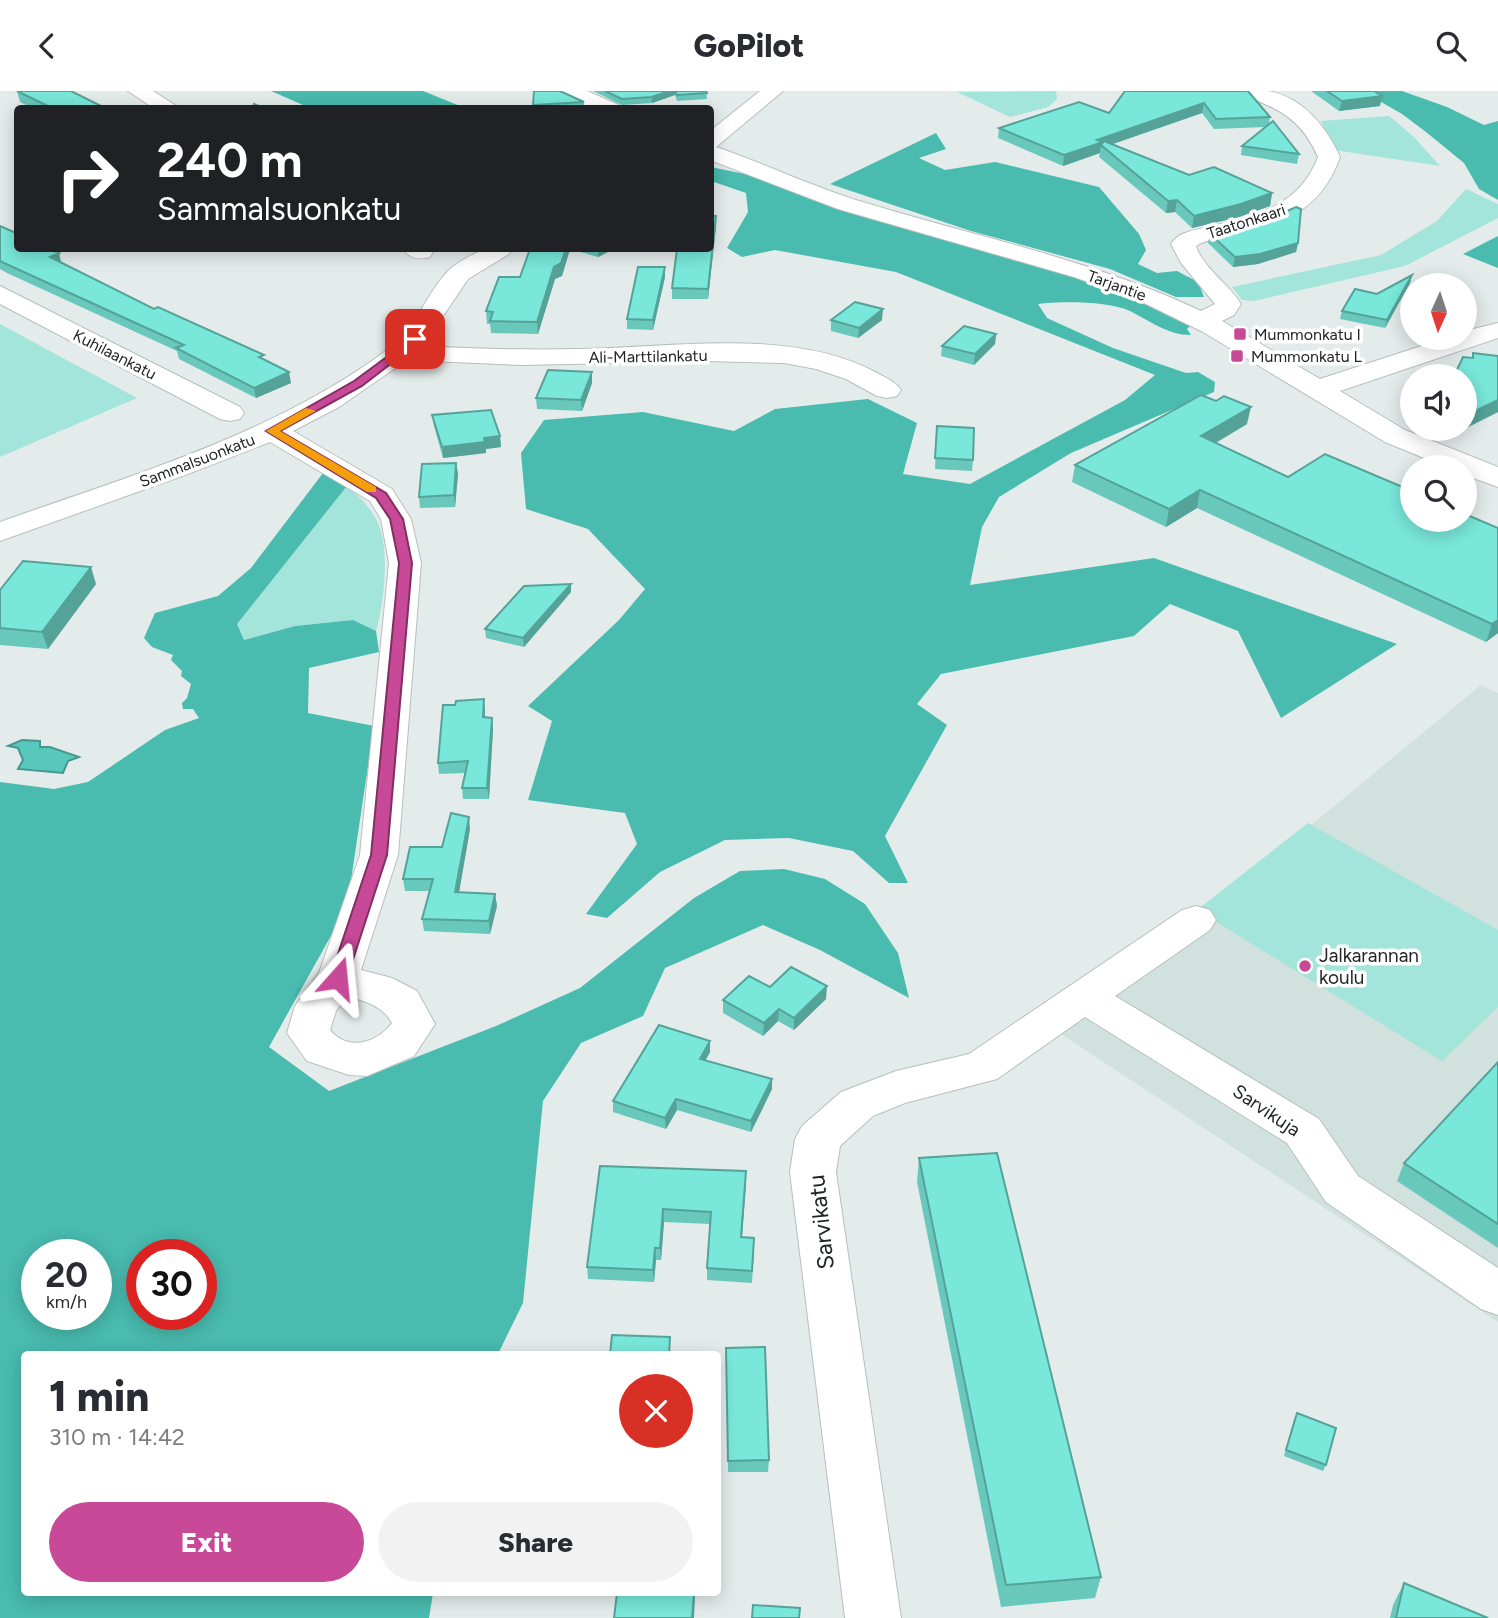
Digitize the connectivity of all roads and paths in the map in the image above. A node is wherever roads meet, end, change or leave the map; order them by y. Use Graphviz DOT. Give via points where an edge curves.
graph roads {
  1 [pos="138,91"];
  2 [pos="569,91"];
  3 [pos="772,91"];
  4 [pos="1250,91"];
  5 [pos="164,105"];
  6 [pos="602,105"];
  7 [pos="714,139"];
  8 [pos="714,154"];
  9 [pos="495,252"];
  10 [pos="0,294"];
  11 [pos="1201,321"];
  12 [pos="1495,330"];
  13 [pos="402,352"];
  14 [pos="887,390"];
  15 [pos="1316,390"];
  16 [pos="230,413"];
  17 [pos="272,431"];
  18 [pos="1498,478"];
  19 [pos="0,532"];
  20 [pos="1195,920"];
  21 [pos="338,978"];
  22 [pos="1084,997"];
  23 [pos="1498,1294"];
  24 [pos="873,1618"];
  1 -- 5 [label="street"];
  2 -- 6 [label="street"];
  3 -- 7 [label="street"];
  4 -- 11 [label="street, Taatonkaari" via="1298,116 1320,135 1329,157 1321,180 1288,208 1183,244 1228,304"];
  8 -- 11 [label="street, Tarjantie" via="846,204 1083,272"];
  9 -- 13 [label="street, Sammalsuonkatu" via="459,274"];
  10 -- 16 [label="street, Kuhilaankatu"];
  11 -- 15 [label="street, Tarjantie"];
  12 -- 15 [label="street"];
  13 -- 14 [label="street, Ali-Marttilankatu" via="797,356 838,365"];
  13 -- 17 [label="street, Sammalsuonkatu" via="358,384"];
  15 -- 18 [label="street, Tarjantie" via="1395,436"];
  17 -- 19 [label="street, Sammalsuonkatu"];
  17 -- 21 [label="street" via="381,495 396,519 405,563 379,855"];
  20 -- 22 [label="street, Sarvikatu"];
  22 -- 23 [label="street, Sarvikuja" via="1303,1131 1342,1189"];
  22 -- 24 [label="street, Sarvikatu" via="982,1067 896,1088 857,1104 818,1139 813,1172"];
}
